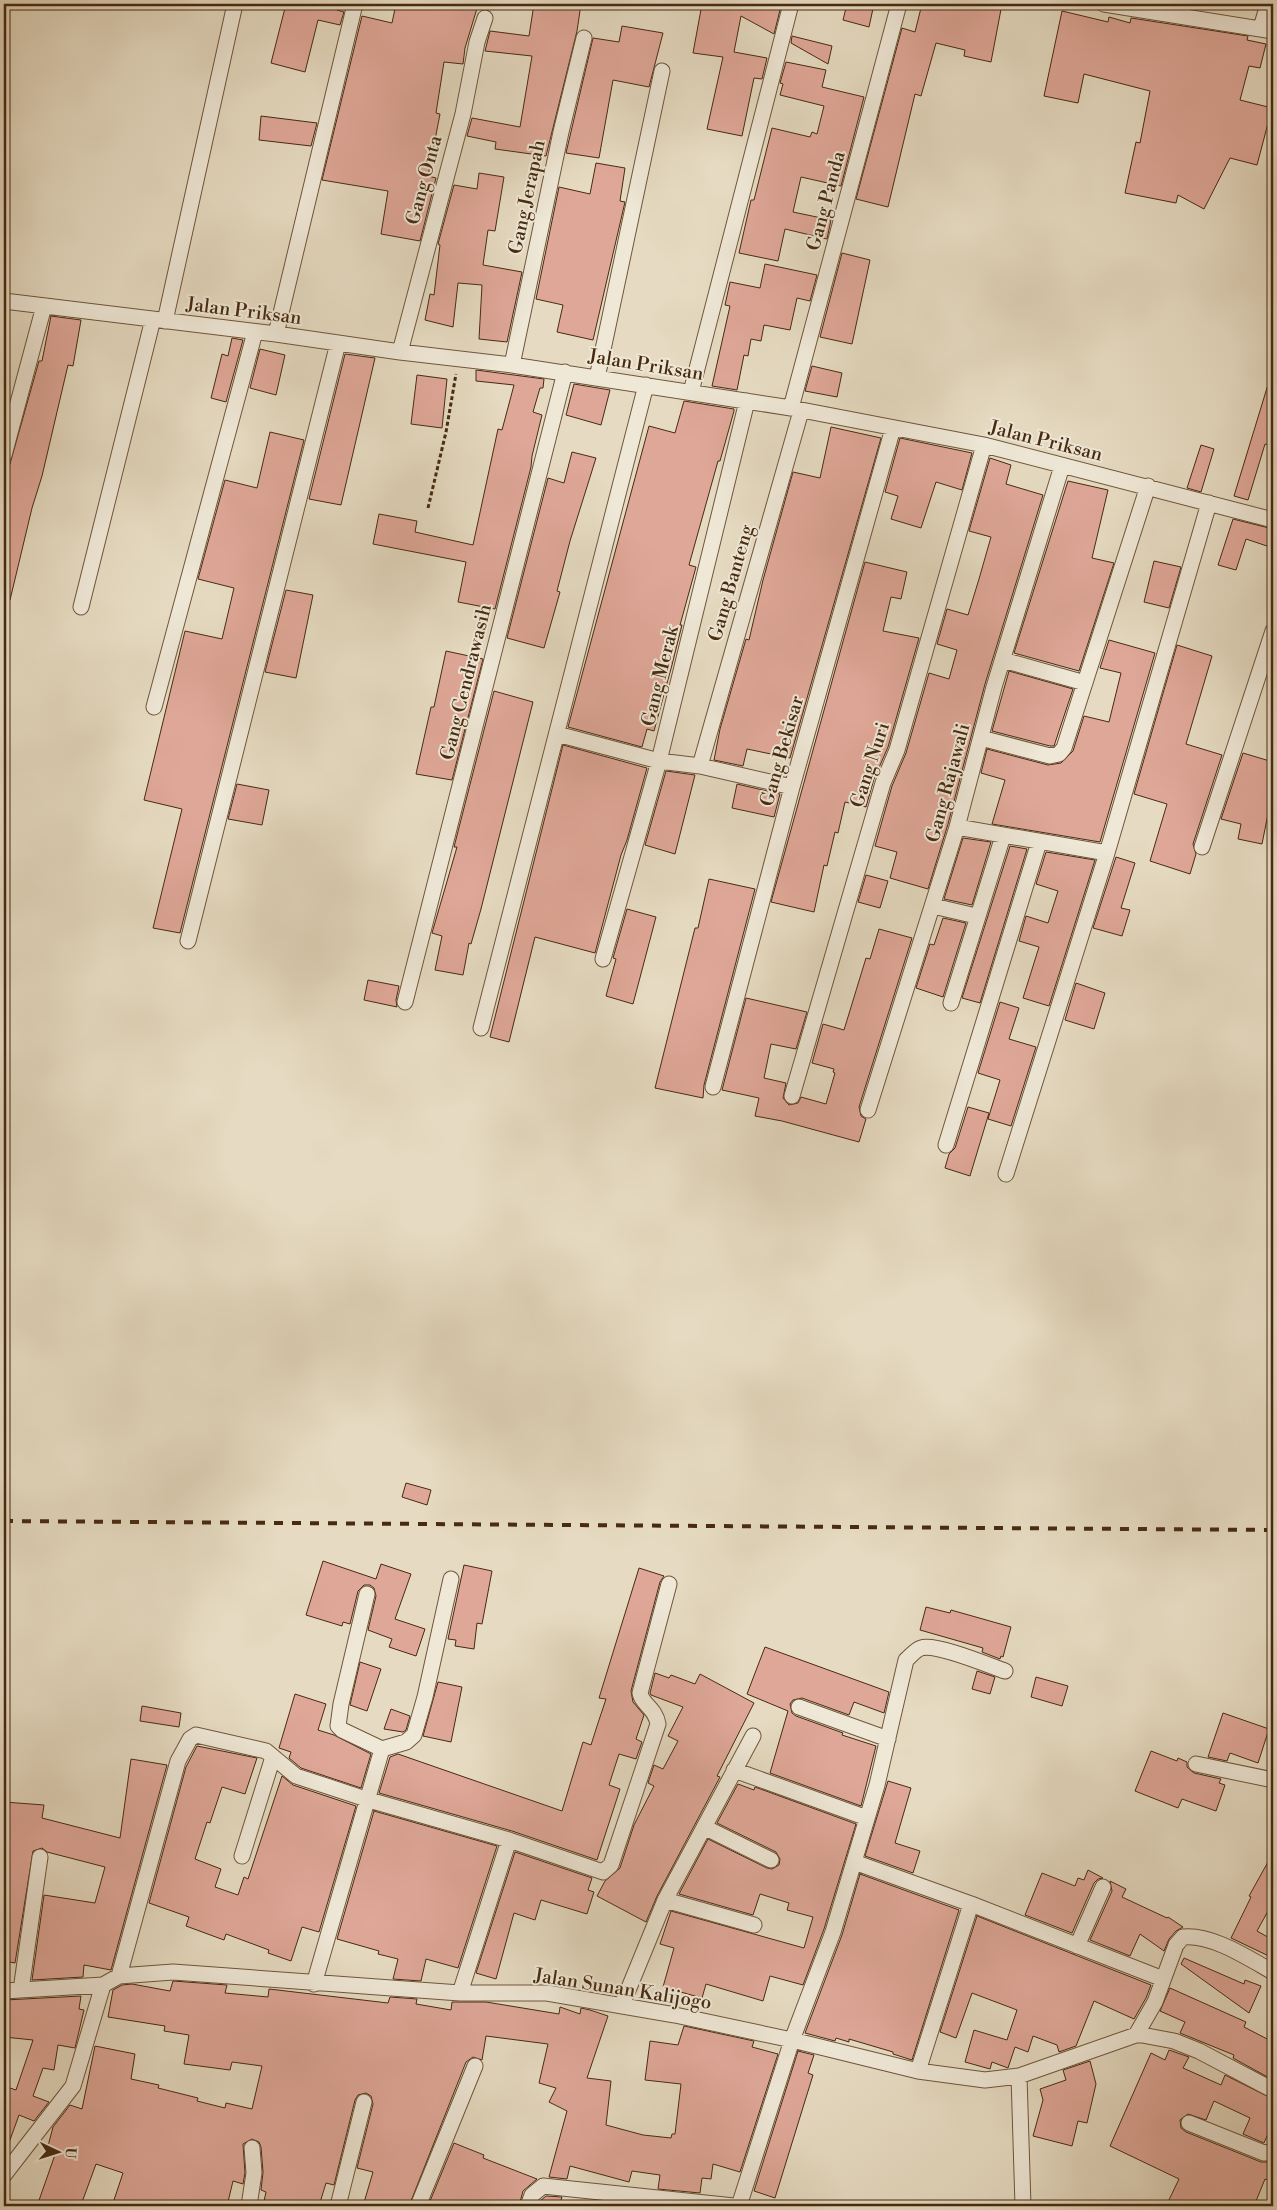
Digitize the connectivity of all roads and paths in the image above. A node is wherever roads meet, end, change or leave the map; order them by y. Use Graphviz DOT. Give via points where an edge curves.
graph roads {
  1 [pos="235,4"];
  2 [pos="355,4"];
  3 [pos="791,4"];
  4 [pos="899,4"];
  5 [pos="1104,4"];
  6 [pos="1268,4"];
  7 [pos="485,18"];
  8 [pos="1267,30"];
  9 [pos="584,38"];
  10 [pos="662,71"];
  11 [pos="4,301"];
  12 [pos="44,306"];
  13 [pos="159,320"];
  14 [pos="255,332"];
  15 [pos="276,334"];
  16 [pos="338,343"];
  17 [pos="400,352"];
  18 [pos="459,358"];
  19 [pos="512,365"];
  20 [pos="565,372"];
  21 [pos="597,378"];
  22 [pos="646,386"];
  23 [pos="691,392"];
  24 [pos="747,401"];
  25 [pos="796,410"];
  26 [pos="893,428"];
  27 [pos="984,445"];
  28 [pos="4,455"];
  29 [pos="1062,466"];
  30 [pos="1148,486"];
  31 [pos="1209,503"];
  32 [pos="428,508"];
  33 [pos="1273,520"];
  34 [pos="81,607"];
  35 [pos="1273,631"];
  36 [pos="1003,660"];
  37 [pos="1085,683"];
  38 [pos="154,707"];
  39 [pos="556,734"];
  40 [pos="981,738"];
  41 [pos="659,760"];
  42 [pos="700,766"];
  43 [pos="792,788"];
  44 [pos="957,827"];
  45 [pos="1003,836"];
  46 [pos="1038,842"];
  47 [pos="1202,847"];
  48 [pos="1107,853"];
  49 [pos="933,906"];
  50 [pos="976,916"];
  51 [pos="188,941"];
  52 [pos="603,959"];
  53 [pos="405,1002"];
  54 [pos="950,1002"];
  55 [pos="481,1028"];
  56 [pos="713,1086"];
  57 [pos="792,1096"];
  58 [pos="868,1110"];
  59 [pos="946,1145"];
  60 [pos="1006,1174"];
  61 [pos="451,1579"];
  62 [pos="669,1584"];
  63 [pos="367,1594"];
  64 [pos="1005,1671"];
  65 [pos="800,1707"];
  66 [pos="753,1736"];
  67 [pos="888,1739"];
  68 [pos="382,1749"];
  69 [pos="273,1757"];
  70 [pos="1196,1764"];
  71 [pos="734,1770"];
  72 [pos="1273,1780"];
  73 [pos="368,1800"];
  74 [pos="867,1818"];
  75 [pos="704,1827"];
  76 [pos="509,1840"];
  77 [pos="242,1856"];
  78 [pos="40,1857"];
  79 [pos="771,1860"];
  80 [pos="854,1862"];
  81 [pos="1103,1887"];
  82 [pos="665,1900"];
  83 [pos="971,1904"];
  84 [pos="754,1925"];
  85 [pos="1077,1946"];
  86 [pos="1273,1972"];
  87 [pos="119,1976"];
  88 [pos="1163,1979"];
  89 [pos="314,1984"];
  90 [pos="103,1986"];
  91 [pos="21,1990"];
  92 [pos="4,1991"];
  93 [pos="460,1993"];
  94 [pos="622,2005"];
  95 [pos="1136,2035"];
  96 [pos="792,2040"];
  97 [pos="475,2066"];
  98 [pos="918,2072"];
  99 [pos="1019,2076"];
  100 [pos="1273,2090"];
  101 [pos="364,2102"];
  102 [pos="1189,2123"];
  103 [pos="252,2148"];
  104 [pos="1273,2152"];
  105 [pos="4,2176"];
  106 [pos="249,2206"];
  107 [pos="338,2206"];
  108 [pos="418,2206"];
  109 [pos="528,2206"];
  110 [pos="734,2206"];
  111 [pos="739,2206"];
  112 [pos="1023,2206"];
  1 -- 13 [label="street"];
  2 -- 15 [label="street"];
  3 -- 23 [label="street"];
  4 -- 25 [label="street, Gang Panda"];
  5 -- 8 [label="street"];
  6 -- 8 [label="street"];
  7 -- 17 [label="street, Gang Onta"];
  9 -- 19 [label="street, Gang Jerapah"];
  10 -- 21 [label="street"];
  11 -- 12 [label="street, Jalan Priksan"];
  12 -- 13 [label="street, Jalan Priksan"];
  12 -- 28 [label="street"];
  13 -- 14 [label="street, Jalan Priksan"];
  13 -- 34 [label="street"];
  14 -- 15 [label="street, Jalan Priksan"];
  14 -- 38 [label="street"];
  15 -- 16 [label="street, Jalan Priksan"];
  16 -- 17 [label="street, Jalan Priksan"];
  16 -- 51 [label="street"];
  17 -- 18 [label="street, Jalan Priksan"];
  18 -- 19 [label="street, Jalan Priksan"];
  18 -- 32 [label="path"];
  19 -- 20 [label="street, Jalan Priksan"];
  20 -- 21 [label="street, Jalan Priksan"];
  20 -- 53 [label="street, Gang Cendrawasih"];
  21 -- 22 [label="street, Jalan Priksan"];
  22 -- 23 [label="street, Jalan Priksan"];
  22 -- 39 [label="street"];
  23 -- 24 [label="street, Jalan Priksan"];
  24 -- 25 [label="street, Jalan Priksan"];
  24 -- 41 [label="street, Gang Merak"];
  25 -- 26 [label="street, Jalan Priksan"];
  25 -- 42 [label="street, Gang Banteng"];
  26 -- 27 [label="street, Jalan Priksan"];
  26 -- 43 [label="street, Gang Bekisar"];
  27 -- 29 [label="street, Jalan Priksan"];
  27 -- 57 [label="street, Gang Nuri" via="897,750 883,784"];
  29 -- 30 [label="street, Jalan Priksan"];
  29 -- 36 [label="street, Gang Rajawali"];
  30 -- 31 [label="street, Jalan Priksan"];
  30 -- 37 [label="street"];
  31 -- 33 [label="street, Jalan Priksan"];
  31 -- 48 [label="street"];
  35 -- 47 [label="street"];
  36 -- 37 [label="street"];
  36 -- 40 [label="street, Gang Rajawali"];
  37 -- 40 [label="street" via="1064,748 1059,754 1050,756"];
  39 -- 41 [label="street"];
  39 -- 55 [label="street"];
  40 -- 44 [label="street, Gang Rajawali"];
  41 -- 42 [label="street"];
  41 -- 52 [label="street, Gang Merak"];
  42 -- 43 [label="street"];
  43 -- 56 [label="street, Gang Bekisar"];
  44 -- 45 [label="street"];
  44 -- 49 [label="street, Gang Rajawali"];
  45 -- 46 [label="street"];
  45 -- 50 [label="street"];
  46 -- 48 [label="street"];
  46 -- 59 [label="street"];
  48 -- 60 [label="street"];
  49 -- 50 [label="street"];
  49 -- 58 [label="street, Gang Rajawali"];
  50 -- 54 [label="street"];
  61 -- 68 [label="street" via="414,1734 406,1742"];
  62 -- 76 [label="street" via="640,1693 640,1699 654,1711 658,1724 612,1865 603,1872"];
  63 -- 68 [label="street" via="338,1726"];
  64 -- 67 [label="street" via="939,1648 916,1650 906,1660"];
  65 -- 67 [label="street"];
  66 -- 71 [label="street"];
  67 -- 74 [label="street"];
  68 -- 73 [label="street"];
  69 -- 73 [label="street" via="296,1776"];
  69 -- 77 [label="street"];
  69 -- 87 [label="street" via="266,1751 205,1736 196,1735 190,1739 178,1761"];
  70 -- 72 [label="street"];
  71 -- 74 [label="street"];
  71 -- 75 [label="street"];
  73 -- 76 [label="street"];
  73 -- 89 [label="street"];
  74 -- 80 [label="street"];
  75 -- 79 [label="street"];
  75 -- 82 [label="street"];
  76 -- 93 [label="street"];
  78 -- 91 [label="street"];
  80 -- 83 [label="street"];
  80 -- 96 [label="street" via="833,1932"];
  81 -- 85 [label="street"];
  82 -- 84 [label="street"];
  82 -- 94 [label="street"];
  83 -- 85 [label="street"];
  83 -- 98 [label="street"];
  85 -- 88 [label="street"];
  86 -- 88 [label="street" via="1239,1953 1197,1936 1183,1937 1176,1945"];
  87 -- 89 [label="street, Jalan Sunan Kalijogo" via="173,1972"];
  87 -- 90 [label="street, Jalan Sunan Kalijogo"];
  88 -- 95 [label="street" via="1155,2002"];
  89 -- 93 [label="street, Jalan Sunan Kalijogo"];
  90 -- 91 [label="street"];
  90 -- 105 [label="street" via="73,2086"];
  91 -- 92 [label="street"];
  93 -- 94 [label="street, Jalan Sunan Kalijogo" via="547,1993"];
  94 -- 96 [label="street, Jalan Sunan Kalijogo"];
  95 -- 99 [label="street, Jalan Sunan Kalijogo"];
  95 -- 100 [label="street, Jalan Sunan Kalijogo" via="1174,2041 1199,2051"];
  96 -- 98 [label="street, Jalan Sunan Kalijogo"];
  96 -- 111 [label="street"];
  97 -- 108 [label="street"];
  98 -- 99 [label="street, Jalan Sunan Kalijogo" via="985,2080"];
  99 -- 112 [label="street"];
  101 -- 107 [label="street"];
  102 -- 104 [label="street" via="1264,2153"];
  103 -- 106 [label="street" via="254,2172"];
  109 -- 110 [label="street" via="532,2195 543,2186"];
}
